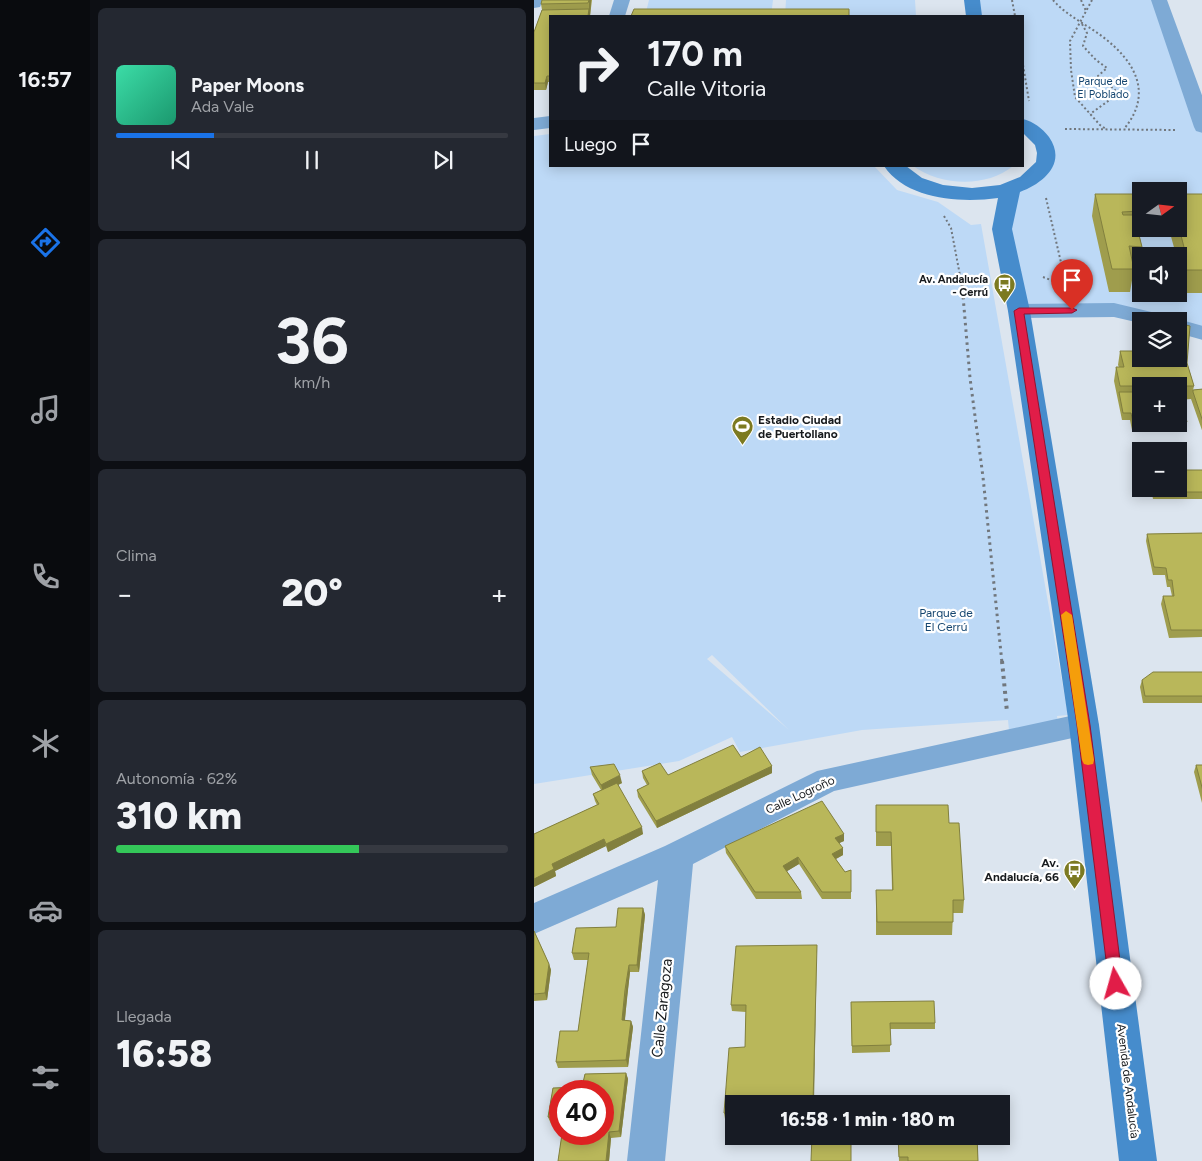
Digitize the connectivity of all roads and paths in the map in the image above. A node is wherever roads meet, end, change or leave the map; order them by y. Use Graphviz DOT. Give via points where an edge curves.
graph roads {
  1 [pos="622,0"];
  2 [pos="972,0"];
  3 [pos="1012,0"];
  4 [pos="1053,0"];
  5 [pos="1081,0"];
  6 [pos="1092,0"];
  7 [pos="1159,0"];
  8 [pos="1086,11"];
  9 [pos="617,15"];
  10 [pos="974,15"];
  11 [pos="1015,15"];
  12 [pos="1080,22"];
  13 [pos="534,107"];
  14 [pos="549,109"];
  15 [pos="1090,114"];
  16 [pos="1201,121"];
  17 [pos="549,122"];
  18 [pos="534,124"];
  19 [pos="1024,126"];
  20 [pos="1059,128"];
  21 [pos="1106,129"];
  22 [pos="1124,129"];
  23 [pos="1183,130"];
  24 [pos="895,167"];
  25 [pos="928,187"];
  26 [pos="1012,188"];
  27 [pos="955,193"];
  28 [pos="1002,229"];
  29 [pos="1019,311"];
  30 [pos="1132,314"];
  31 [pos="1187,329"];
  32 [pos="1202,333"];
  33 [pos="1084,725"];
  34 [pos="1010,741"];
  35 [pos="677,856"];
  36 [pos="534,919"];
  37 [pos="646,1161"];
  38 [pos="1138,1161"];
  1 -- 9 [label="street"];
  2 -- 10 [label="street"];
  3 -- 11 [label="path"];
  4 -- 12 [label="path" via="1060,10"];
  5 -- 8 [label="path"];
  6 -- 8 [label="path"];
  7 -- 16 [label="street"];
  8 -- 12 [label="path"];
  12 -- 15 [label="path" via="1070,42 1071,70 1075,97"];
  12 -- 15 [label="path" via="1087,33 1083,46 1107,68 1098,76 1115,90 1111,100"];
  12 -- 22 [label="path" via="1104,37 1125,58 1139,82 1141,97 1132,122"];
  13 -- 14 [label="street"];
  15 -- 21 [label="path"];
  17 -- 18 [label="street"];
  19 -- 26 [label="street" via="1043,142 1048,155 1045,166 1033,179"];
  20 -- 21 [label="path"];
  21 -- 22 [label="path"];
  22 -- 23 [label="path"];
  24 -- 25 [label="street" via="906,177"];
  25 -- 27 [label="street"];
  25 -- 34 [label="path" via="951,228 963,292"];
  26 -- 27 [label="street" via="985,193"];
  26 -- 28 [label="street, Avenida de Andalucía"];
  27 -- 28 [label="street" via="991,216"];
  28 -- 29 [label="street, Avenida de Andalucía"];
  29 -- 30 [label="street" via="1114,310"];
  29 -- 33 [label="street, Avenida de Andalucía"];
  31 -- 32 [label="street"];
  33 -- 34 [label="street, Calle Logroño"];
  33 -- 38 [label="street, Avenida de Andalucía"];
  34 -- 35 [label="street, Calle Logroño" via="828,780"];
  35 -- 36 [label="street, Calle Logroño"];
  35 -- 37 [label="street, Calle Zaragoza"];
}
